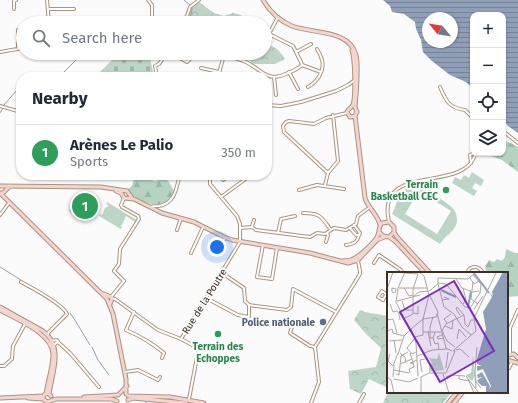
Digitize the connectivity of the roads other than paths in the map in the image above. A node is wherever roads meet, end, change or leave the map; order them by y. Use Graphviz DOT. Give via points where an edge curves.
graph roads {
  1 [pos="16,0"];
  2 [pos="47,0"];
  3 [pos="148,0"];
  4 [pos="198,0"];
  5 [pos="263,0"];
  6 [pos="14,9"];
  7 [pos="48,9"];
  8 [pos="74,9"];
  9 [pos="48,16"];
  10 [pos="152,16"];
  11 [pos="187,16"];
  12 [pos="278,18"];
  13 [pos="272,29"];
  14 [pos="272,36"];
  15 [pos="311,44"];
  16 [pos="16,49"];
  17 [pos="317,49"];
  18 [pos="0,52"];
  19 [pos="296,52"];
  20 [pos="162,60"];
  21 [pos="223,60"];
  22 [pos="240,60"];
  23 [pos="302,65"];
  24 [pos="201,68"];
  25 [pos="156,72"];
  26 [pos="219,72"];
  27 [pos="262,72"];
  28 [pos="289,72"];
  29 [pos="321,72"];
  30 [pos="274,77"];
  31 [pos="355,80"];
  32 [pos="308,87"];
  33 [pos="440,87"];
  34 [pos="298,89"];
  35 [pos="276,95"];
  36 [pos="272,105"];
  37 [pos="0,106"];
  38 [pos="351,108"];
  39 [pos="356,109"];
  40 [pos="16,111"];
  41 [pos="347,113"];
  42 [pos="470,115"];
  43 [pos="333,116"];
  44 [pos="353,116"];
  45 [pos="506,133"];
  46 [pos="518,143"];
  47 [pos="471,163"];
  48 [pos="328,173"];
  49 [pos="179,180"];
  50 [pos="210,180"];
  51 [pos="244,180"];
  52 [pos="325,185"];
  53 [pos="1,186"];
  54 [pos="9,187"];
  55 [pos="344,189"];
  56 [pos="299,190"];
  57 [pos="116,191"];
  58 [pos="125,191"];
  59 [pos="2,192"];
  60 [pos="126,196"];
  61 [pos="221,198"];
  62 [pos="9,203"];
  63 [pos="370,207"];
  64 [pos="150,208"];
  65 [pos="303,213"];
  66 [pos="0,215"];
  67 [pos="376,215"];
  68 [pos="295,216"];
  69 [pos="388,216"];
  70 [pos="181,218"];
  71 [pos="254,220"];
  72 [pos="385,222"];
  73 [pos="390,222"];
  74 [pos="354,225"];
  75 [pos="380,225"];
  76 [pos="203,226"];
  77 [pos="252,227"];
  78 [pos="240,228"];
  79 [pos="350,228"];
  80 [pos="177,230"];
  81 [pos="331,230"];
  82 [pos="379,232"];
  83 [pos="394,232"];
  84 [pos="278,233"];
  85 [pos="327,233"];
  86 [pos="359,236"];
  87 [pos="384,237"];
  88 [pos="388,237"];
  89 [pos="225,238"];
  90 [pos="240,242"];
  91 [pos="326,242"];
  92 [pos="262,245"];
  93 [pos="346,245"];
  94 [pos="277,248"];
  95 [pos="191,253"];
  96 [pos="216,253"];
  97 [pos="357,259"];
  98 [pos="374,263"];
  99 [pos="402,272"];
  100 [pos="424,272"];
  101 [pos="429,272"];
  102 [pos="468,272"];
  103 [pos="482,272"];
  104 [pos="222,273"];
  105 [pos="21,282"];
  106 [pos="206,298"];
  107 [pos="110,299"];
  108 [pos="249,305"];
  109 [pos="0,307"];
  110 [pos="0,310"];
  111 [pos="518,310"];
  112 [pos="134,312"];
  113 [pos="336,312"];
  114 [pos="294,321"];
  115 [pos="25,324"];
  116 [pos="47,334"];
  117 [pos="181,339"];
  118 [pos="51,342"];
  119 [pos="59,343"];
  120 [pos="53,346"];
  121 [pos="315,348"];
  122 [pos="510,348"];
  123 [pos="508,355"];
  124 [pos="517,357"];
  125 [pos="162,358"];
  126 [pos="512,361"];
  127 [pos="0,366"];
  128 [pos="509,368"];
  129 [pos="125,372"];
  130 [pos="160,377"];
  131 [pos="127,386"];
  132 [pos="99,387"];
  133 [pos="456,393"];
  134 [pos="462,393"];
  135 [pos="120,394"];
  136 [pos="364,394"];
  137 [pos="127,395"];
  138 [pos="46,397"];
  139 [pos="0,398"];
  140 [pos="189,399"];
  141 [pos="49,402"];
  142 [pos="118,402"];
  143 [pos="127,402"];
  144 [pos="186,403"];
  145 [pos="204,403"];
  146 [pos="311,403"];
  147 [pos="359,403"];
  148 [pos="448,403"];
  149 [pos="454,403"];
  1 -- 6 [label="street"];
  2 -- 7 [label="street"];
  3 -- 10 [label="street" via="152,5"];
  4 -- 11 [label="street" via="190,7"];
  5 -- 12 [label="main road"];
  7 -- 8 [label="street"];
  7 -- 9 [label="street"];
  12 -- 13 [label="street"];
  12 -- 31 [label="main road" via="293,26 335,35 345,40 357,59"];
  14 -- 19 [label="street" via="292,46"];
  15 -- 19 [label="street"];
  16 -- 18 [label="street"];
  17 -- 29 [label="street" via="323,62"];
  19 -- 23 [label="street"];
  20 -- 25 [label="street" via="155,66"];
  21 -- 26 [label="street"];
  22 -- 27 [label="street"];
  23 -- 28 [label="street"];
  23 -- 29 [label="street"];
  24 -- 26 [label="street"];
  28 -- 30 [label="street"];
  28 -- 34 [label="street"];
  29 -- 32 [label="street" via="316,83"];
  30 -- 35 [label="street"];
  31 -- 36 [label="street" via="336,91 300,102"];
  31 -- 38 [label="main road"];
  31 -- 39 [label="main road"];
  33 -- 42 [label="street" via="451,106 465,110"];
  37 -- 40 [label="street"];
  38 -- 39 [label="main road"];
  38 -- 41 [label="main road"];
  39 -- 44 [label="main road"];
  41 -- 43 [label="street"];
  41 -- 44 [label="main road"];
  43 -- 48 [label="street" via="339,159"];
  43 -- 48 [label="street" via="314,124 286,122 283,129"];
  44 -- 63 [label="main road" via="364,193"];
  45 -- 46 [label="street"];
  47 -- 69 [label="street" via="462,171 410,182 397,190 390,200"];
  48 -- 52 [label="street"];
  49 -- 64 [label="street" via="176,192 170,201"];
  50 -- 61 [label="street" via="210,184"];
  51 -- 61 [label="street"];
  52 -- 55 [label="street"];
  52 -- 56 [label="street" via="314,185"];
  53 -- 54 [label="main road"];
  53 -- 59 [label="main road"];
  54 -- 57 [label="main road" via="101,187"];
  54 -- 59 [label="main road"];
  57 -- 58 [label="main road"];
  57 -- 60 [label="main road"];
  58 -- 60 [label="main road"];
  58 -- 60 [label="main road" via="128,192"];
  59 -- 62 [label="main road"];
  60 -- 64 [label="main road"];
  60 -- 107 [label="street" via="122,207 139,219 120,249 119,264 114,271 124,281"];
  61 -- 78 [label="street" via="237,216"];
  62 -- 66 [label="street"];
  62 -- 107 [label="main road"];
  63 -- 67 [label="main road"];
  63 -- 74 [label="street" via="358,216"];
  64 -- 70 [label="main road"];
  65 -- 81 [label="street" via="315,213"];
  67 -- 72 [label="main road"];
  67 -- 75 [label="main road"];
  68 -- 84 [label="street" via="281,220"];
  69 -- 72 [label="street"];
  69 -- 73 [label="street"];
  70 -- 76 [label="main road"];
  70 -- 80 [label="street"];
  71 -- 77 [label="street"];
  72 -- 73 [label="main road"];
  72 -- 75 [label="main road"];
  73 -- 83 [label="main road"];
  74 -- 79 [label="street"];
  74 -- 86 [label="street" via="360,233"];
  75 -- 82 [label="main road"];
  76 -- 89 [label="main road"];
  76 -- 95 [label="street"];
  77 -- 78 [label="street"];
  77 -- 84 [label="street" via="256,230"];
  78 -- 90 [label="street"];
  79 -- 81 [label="street"];
  79 -- 86 [label="street"];
  81 -- 85 [label="street"];
  82 -- 87 [label="main road"];
  82 -- 97 [label="main road" via="376,239"];
  83 -- 88 [label="main road"];
  83 -- 101 [label="main road"];
  84 -- 85 [label="street" via="305,237"];
  85 -- 91 [label="street"];
  86 -- 93 [label="street" via="358,240"];
  87 -- 88 [label="main road"];
  87 -- 97 [label="main road" via="377,240"];
  88 -- 100 [label="main road" via="395,241"];
  89 -- 90 [label="main road"];
  89 -- 96 [label="street"];
  90 -- 92 [label="main road"];
  90 -- 104 [label="street, Rue de la Poutre"];
  92 -- 94 [label="main road"];
  92 -- 94 [label="street" via="257,277 272,279"];
  94 -- 97 [label="main road" via="348,263"];
  97 -- 113 [label="street" via="360,274"];
  98 -- 99 [label="street" via="379,255"];
  102 -- 103 [label="street" via="475,266"];
  104 -- 106 [label="street, Rue de la Poutre"];
  104 -- 108 [label="street" via="244,288 245,301"];
  105 -- 116 [label="street" via="67,312"];
  106 -- 108 [label="street" via="238,315 248,317"];
  106 -- 117 [label="street, Rue de la Poutre"];
  107 -- 112 [label="street" via="115,299"];
  107 -- 129 [label="main road"];
  108 -- 113 [label="street" via="290,309 294,289"];
  109 -- 116 [label="main road"];
  110 -- 115 [label="main road"];
  111 -- 122 [label="street" via="510,328"];
  112 -- 117 [label="street" via="158,330"];
  112 -- 125 [label="street" via="126,330 155,345 164,353"];
  113 -- 121 [label="street"];
  114 -- 121 [label="street" via="290,333"];
  115 -- 118 [label="main road"];
  115 -- 127 [label="street" via="13,346 12,359 4,366"];
  116 -- 118 [label="main road"];
  117 -- 140 [label="street" via="198,348"];
  118 -- 119 [label="street" via="57,340"];
  118 -- 120 [label="main road"];
  119 -- 120 [label="street"];
  119 -- 132 [label="street"];
  120 -- 138 [label="main road"];
  121 -- 146 [label="street" via="319,382"];
  122 -- 123 [label="street"];
  122 -- 124 [label="street"];
  123 -- 124 [label="main road" via="514,354"];
  123 -- 126 [label="main road"];
  124 -- 126 [label="main road"];
  126 -- 128 [label="street"];
  129 -- 130 [label="street" via="138,370 158,380"];
  129 -- 131 [label="main road"];
  131 -- 135 [label="main road"];
  131 -- 137 [label="main road"];
  133 -- 148 [label="main road"];
  134 -- 149 [label="main road"];
  135 -- 137 [label="main road"];
  135 -- 138 [label="main road"];
  135 -- 142 [label="main road"];
  136 -- 147 [label="street"];
  137 -- 140 [label="main road"];
  137 -- 143 [label="main road"];
  138 -- 139 [label="main road"];
  138 -- 141 [label="main road"];
  138 -- 141 [label="main road"];
  140 -- 145 [label="main road"];
  141 -- 142 [label="main road" via="56,399 111,399"];
  143 -- 144 [label="main road" via="133,398"];
}
